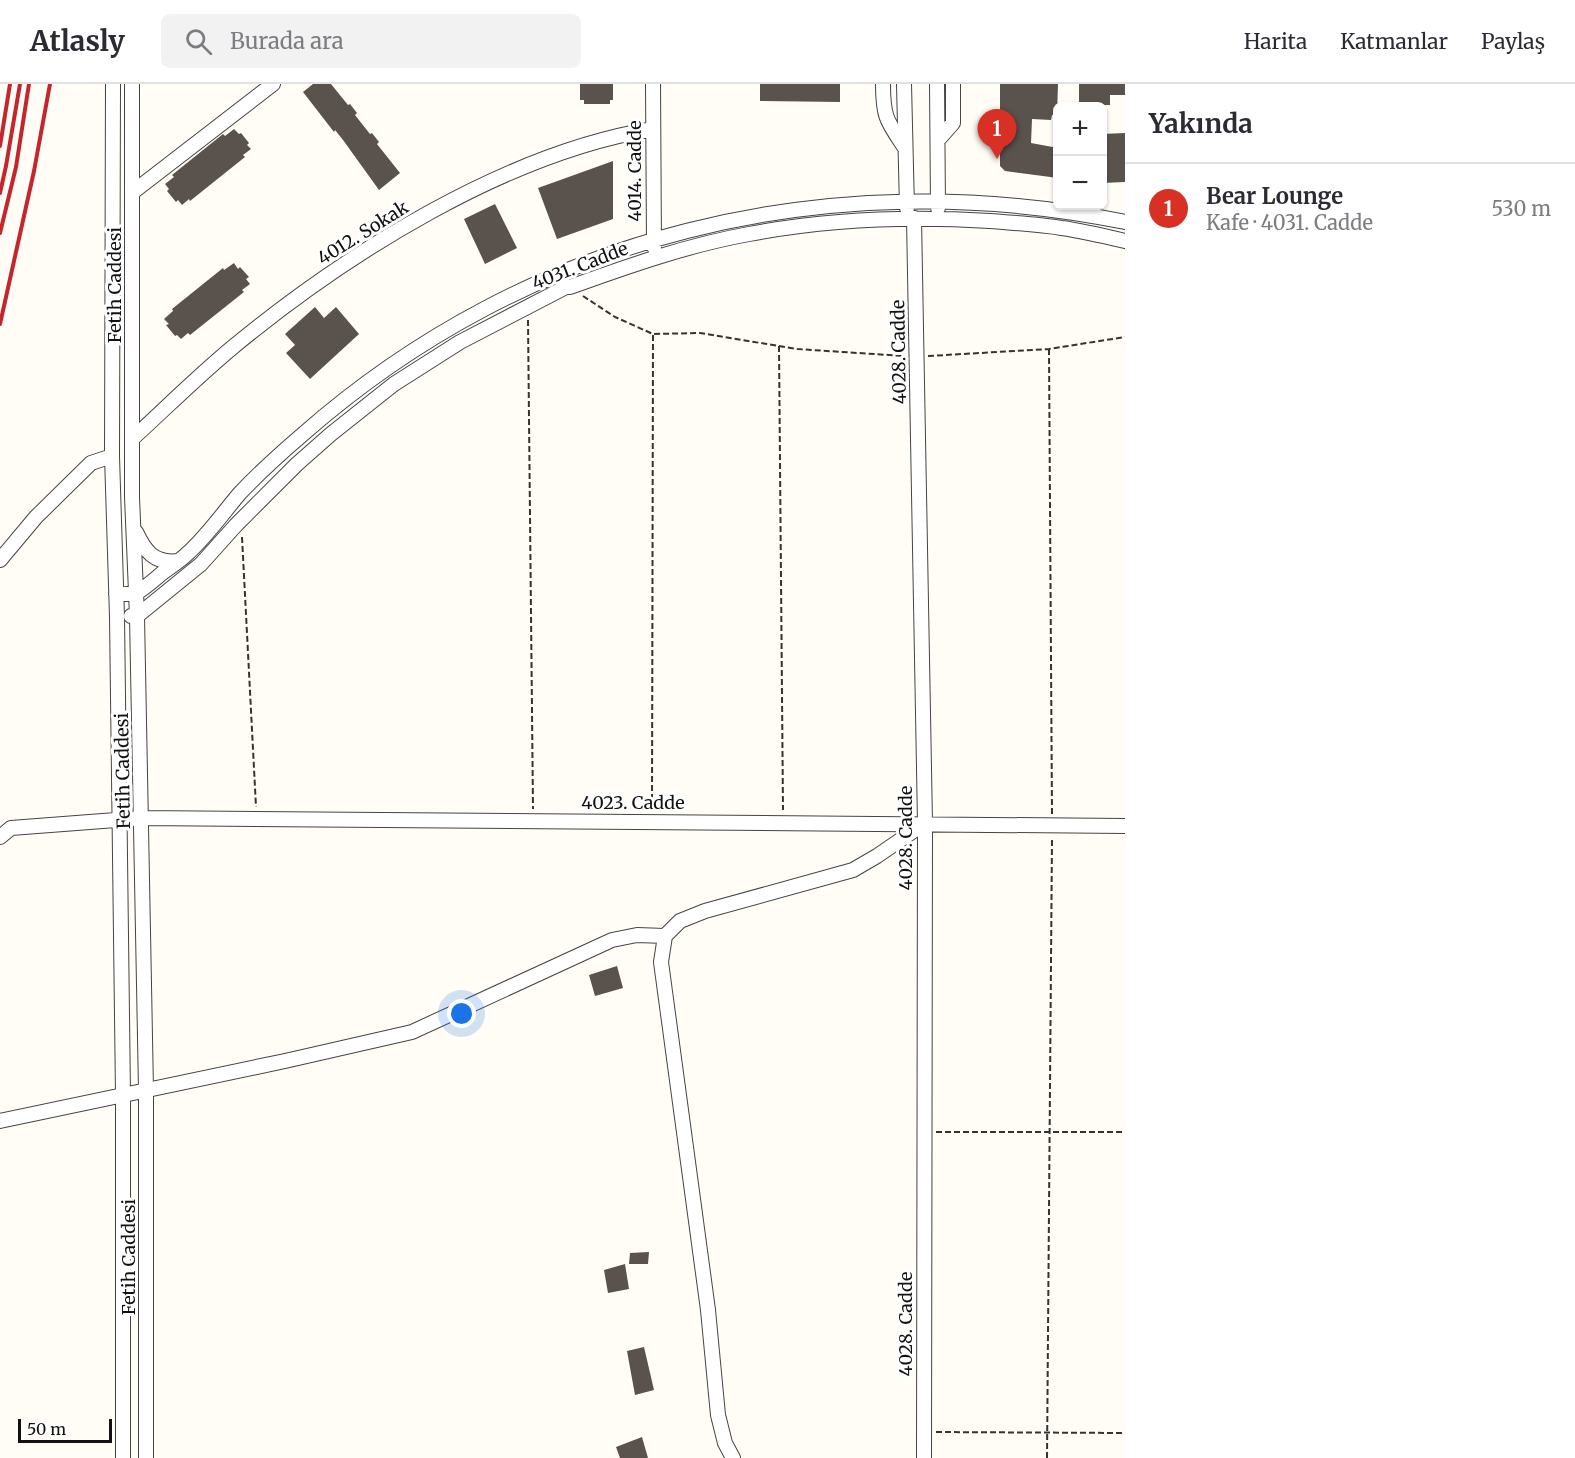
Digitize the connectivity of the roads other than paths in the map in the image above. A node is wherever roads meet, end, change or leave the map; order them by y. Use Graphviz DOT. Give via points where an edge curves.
graph roads {
  1 [pos="112,84"];
  2 [pos="132,84"];
  3 [pos="273,84"];
  4 [pos="654,84"];
  5 [pos="883,84"];
  6 [pos="904,84"];
  7 [pos="937,84"];
  8 [pos="953,84"];
  9 [pos="653,129"];
  10 [pos="938,140"];
  11 [pos="905,148"];
  12 [pos="133,192"];
  13 [pos="906,200"];
  14 [pos="938,201"];
  15 [pos="911,218"];
  16 [pos="939,219"];
  17 [pos="1125,222"];
  18 [pos="653,240"];
  19 [pos="1125,241"];
  20 [pos="656,257"];
  21 [pos="132,438"];
  22 [pos="112,456"];
  23 [pos="135,530"];
  24 [pos="0,560"];
  25 [pos="178,561"];
  26 [pos="136,593"];
  27 [pos="116,594"];
  28 [pos="137,616"];
  29 [pos="117,617"];
  30 [pos="142,818"];
  31 [pos="120,819"];
  32 [pos="925,823"];
  33 [pos="1125,826"];
  34 [pos="0,837"];
  35 [pos="665,936"];
  36 [pos="146,1090"];
  37 [pos="123,1095"];
  38 [pos="0,1121"];
  39 [pos="123,1458"];
  40 [pos="146,1458"];
  41 [pos="733,1458"];
  42 [pos="924,1458"];
  1 -- 22 [label="street, Fetih Caddesi"];
  2 -- 12 [label="street, Fetih Caddesi"];
  3 -- 12 [label="street"];
  4 -- 9 [label="street, 4014. Cadde"];
  5 -- 11 [label="street" via="886,120"];
  6 -- 11 [label="street, 4028. Cadde"];
  7 -- 10 [label="street"];
  8 -- 10 [label="street" via="953,123"];
  9 -- 18 [label="street, 4014. Cadde"];
  9 -- 21 [label="street, 4012. Sokak" via="604,139 538,162 445,204 381,240 234,346"];
  10 -- 14 [label="street"];
  11 -- 13 [label="street, 4028. Cadde"];
  12 -- 21 [label="street, Fetih Caddesi"];
  13 -- 14 [label="street, 4031. Cadde"];
  13 -- 15 [label="street, 4028. Cadde"];
  13 -- 18 [label="street, 4031. Cadde" via="795,209"];
  14 -- 16 [label="street"];
  14 -- 17 [label="street, 4031. Cadde" via="1047,208"];
  15 -- 16 [label="street, 4031. Cadde"];
  15 -- 20 [label="street, 4031. Cadde" via="787,228"];
  15 -- 32 [label="street, 4028. Cadde"];
  16 -- 19 [label="street, 4031. Cadde" via="1061,227"];
  18 -- 20 [label="street, 4014. Cadde"];
  18 -- 25 [label="street, 4031. Cadde" via="535,284 485,309 391,366 302,435 242,491"];
  20 -- 28 [label="street, 4031. Cadde" via="566,287 460,342 394,384 314,449 201,564"];
  21 -- 23 [label="street, Fetih Caddesi"];
  22 -- 24 [label="street" via="91,463 36,517"];
  22 -- 27 [label="street, Fetih Caddesi"];
  23 -- 25 [label="street" via="149,553 168,562"];
  23 -- 26 [label="street, Fetih Caddesi"];
  25 -- 26 [label="street, 4031. Cadde"];
  26 -- 27 [label="street"];
  26 -- 28 [label="street, Fetih Caddesi"];
  27 -- 29 [label="street, Fetih Caddesi"];
  28 -- 29 [label="street"];
  28 -- 30 [label="street, Fetih Caddesi"];
  29 -- 31 [label="street, Fetih Caddesi"];
  30 -- 31 [label="street, 4023. Cadde"];
  30 -- 32 [label="street, 4023. Cadde"];
  30 -- 36 [label="street, Fetih Caddesi"];
  31 -- 34 [label="street, 4023. Cadde" via="11,828"];
  31 -- 37 [label="street, Fetih Caddesi"];
  32 -- 33 [label="street, 4023. Cadde"];
  32 -- 35 [label="street" via="853,870 705,911 680,921"];
  32 -- 42 [label="street, 4028. Cadde"];
  35 -- 36 [label="street" via="637,935 612,940 412,1032"];
  35 -- 41 [label="street" via="661,962 708,1310 718,1415"];
  36 -- 37 [label="street"];
  36 -- 40 [label="street, Fetih Caddesi"];
  37 -- 38 [label="street"];
  37 -- 39 [label="street, Fetih Caddesi"];
}
